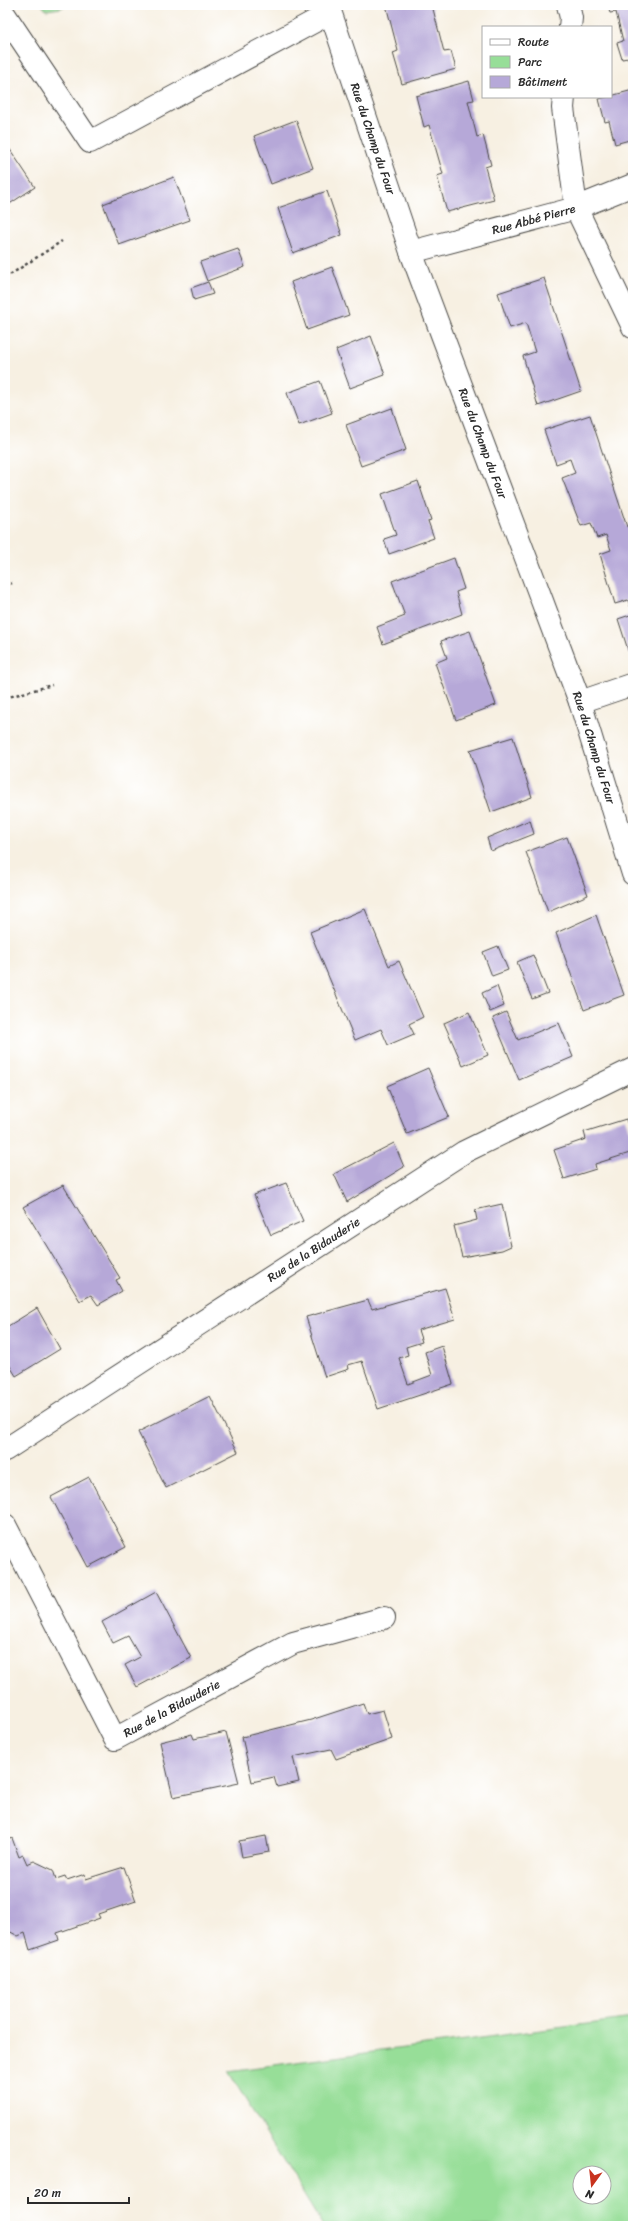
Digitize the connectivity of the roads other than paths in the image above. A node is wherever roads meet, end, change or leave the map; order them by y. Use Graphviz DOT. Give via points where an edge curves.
graph roads {
  1 [pos="568,5"];
  2 [pos="329,9"];
  3 [pos="5,16"];
  4 [pos="570,26"];
  5 [pos="564,98"];
  6 [pos="633,185"];
  7 [pos="576,208"];
  8 [pos="411,252"];
  9 [pos="633,326"];
  10 [pos="633,684"];
  11 [pos="580,702"];
  12 [pos="633,874"];
  13 [pos="633,1069"];
  14 [pos="5,1450"];
  15 [pos="5,1525"];
  16 [pos="384,1618"];
  1 -- 4 [label="street"];
  2 -- 3 [label="street, Rue du Champ du Four" via="90,142"];
  2 -- 8 [label="street, Rue du Champ du Four"];
  5 -- 7 [label="street"];
  6 -- 7 [label="street"];
  7 -- 8 [label="street, Rue Abbé Pierre"];
  7 -- 9 [label="street, Rue Abbé Pierre"];
  8 -- 11 [label="street, Rue du Champ du Four"];
  10 -- 11 [label="street"];
  11 -- 12 [label="street, Rue du Champ du Four"];
  13 -- 14 [label="street, Rue de la Bidauderie" via="464,1152"];
  15 -- 16 [label="street, Rue de la Bidauderie" via="115,1739 293,1643"];
}
